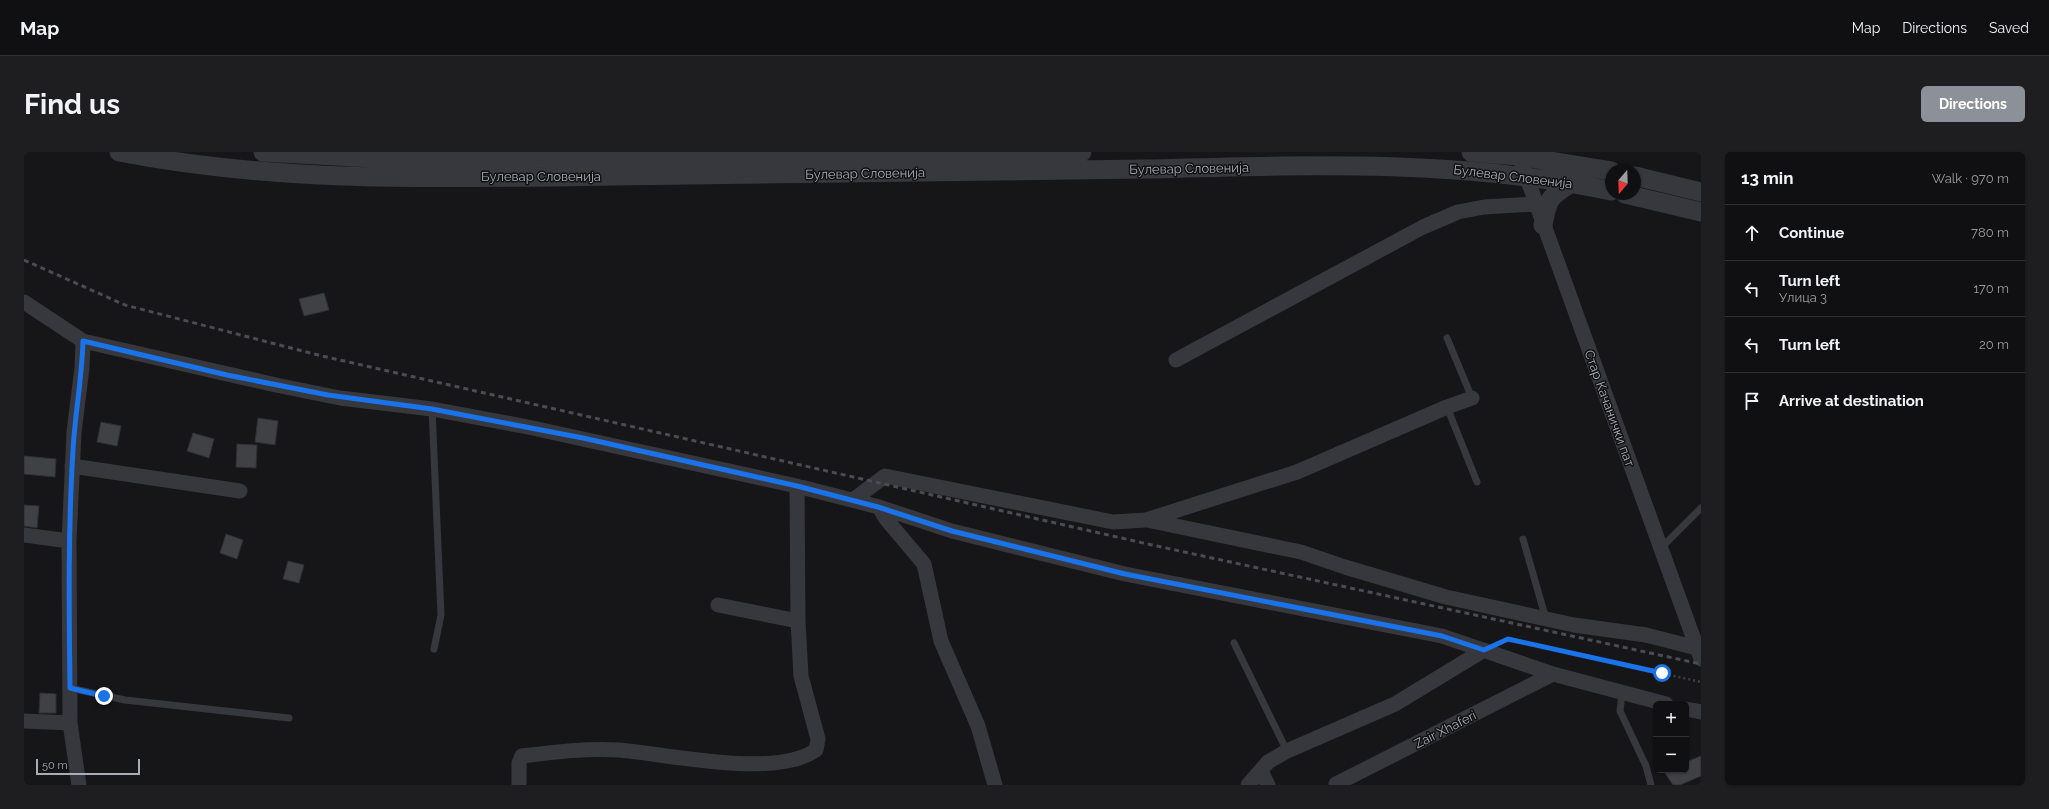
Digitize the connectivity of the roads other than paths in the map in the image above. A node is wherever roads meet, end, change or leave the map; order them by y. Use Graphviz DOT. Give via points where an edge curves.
graph roads {
  1 [pos="119,152"];
  2 [pos="263,152"];
  3 [pos="1082,152"];
  4 [pos="1470,152"];
  5 [pos="1477,152"];
  6 [pos="1518,154"];
  7 [pos="1605,170"];
  8 [pos="1525,176"];
  9 [pos="1641,177"];
  10 [pos="1572,183"];
  11 [pos="1605,190"];
  12 [pos="1698,191"];
  13 [pos="1641,198"];
  14 [pos="1536,204"];
  15 [pos="1701,212"];
  16 [pos="1543,225"];
  17 [pos="24,302"];
  18 [pos="1447,338"];
  19 [pos="83,341"];
  20 [pos="1176,360"];
  21 [pos="1472,398"];
  22 [pos="1447,407"];
  23 [pos="432,409"];
  24 [pos="72,466"];
  25 [pos="1477,482"];
  26 [pos="797,486"];
  27 [pos="240,491"];
  28 [pos="853,500"];
  29 [pos="878,507"];
  30 [pos="1701,508"];
  31 [pos="1146,520"];
  32 [pos="24,535"];
  33 [pos="1523,539"];
  34 [pos="69,541"];
  35 [pos="1661,548"];
  36 [pos="718,605"];
  37 [pos="1546,619"];
  38 [pos="798,621"];
  39 [pos="1234,643"];
  40 [pos="434,649"];
  41 [pos="1484,650"];
  42 [pos="1699,653"];
  43 [pos="1553,674"];
  44 [pos="70,688"];
  45 [pos="1622,694"];
  46 [pos="1653,701"];
  47 [pos="1689,710"];
  48 [pos="1701,712"];
  49 [pos="289,718"];
  50 [pos="24,721"];
  51 [pos="70,723"];
  52 [pos="1287,751"];
  53 [pos="1261,771"];
  54 [pos="1336,784"];
  55 [pos="79,785"];
  56 [pos="519,785"];
  57 [pos="995,785"];
  58 [pos="1248,785"];
  59 [pos="1268,785"];
  60 [pos="1651,785"];
  1 -- 8 [label="street, Булевар Словенија" via="216,167 380,177 1046,171 1315,165 1393,165"];
  2 -- 3 [label="street, Булевар Словенија" via="373,158 464,158"];
  4 -- 5 [label="street, Булевар Словенија"];
  5 -- 6 [label="street, Булевар Словенија"];
  6 -- 7 [label="street, Булевар Словенија"];
  6 -- 8 [label="street, Стар Качанички пат"];
  8 -- 10 [label="street, Булевар Словенија"];
  8 -- 14 [label="street, Стар Качанички пат"];
  9 -- 12 [label="street"];
  10 -- 11 [label="street, Булевар Словенија"];
  10 -- 16 [label="street" via="1551,196"];
  13 -- 15 [label="street"];
  14 -- 16 [label="street, Стар Качанички пат"];
  14 -- 20 [label="street" via="1484,207 1458,212 1424,227"];
  16 -- 35 [label="street, Стар Качанички пат"];
  17 -- 19 [label="street"];
  18 -- 21 [label="lane"];
  19 -- 23 [label="street" via="319,394"];
  19 -- 24 [label="street"];
  21 -- 22 [label="street"];
  22 -- 25 [label="lane"];
  22 -- 31 [label="street" via="1297,472"];
  23 -- 26 [label="street" via="544,430"];
  23 -- 40 [label="lane" via="441,616"];
  24 -- 27 [label="street"];
  24 -- 34 [label="street"];
  26 -- 28 [label="street"];
  26 -- 38 [label="street"];
  28 -- 29 [label="street"];
  28 -- 31 [label="street" via="885,476 1113,522"];
  29 -- 41 [label="street" via="952,531 1125,574 1442,636"];
  29 -- 57 [label="street" via="924,564 941,641 978,726"];
  30 -- 35 [label="lane"];
  31 -- 37 [label="street" via="1301,552 1446,597"];
  32 -- 34 [label="street"];
  33 -- 37 [label="lane"];
  34 -- 44 [label="street"];
  35 -- 42 [label="street, Стар Качанички пат"];
  36 -- 38 [label="street"];
  37 -- 42 [label="street" via="1646,635"];
  38 -- 56 [label="street" via="801,676 818,739 816,750 806,757 765,763 721,763 646,753 575,749 522,756 519,763"];
  39 -- 52 [label="lane"];
  41 -- 43 [label="street"];
  41 -- 52 [label="street" via="1395,704"];
  43 -- 45 [label="street"];
  43 -- 54 [label="street, Zair Xhaferi"];
  44 -- 49 [label="lane" via="125,700"];
  44 -- 51 [label="street"];
  45 -- 46 [label="street"];
  45 -- 60 [label="lane" via="1620,711 1646,766"];
  47 -- 48 [label="street"];
  50 -- 51 [label="street"];
  51 -- 55 [label="street"];
  52 -- 53 [label="street" via="1268,762"];
  53 -- 58 [label="street"];
  53 -- 59 [label="street"];
}
